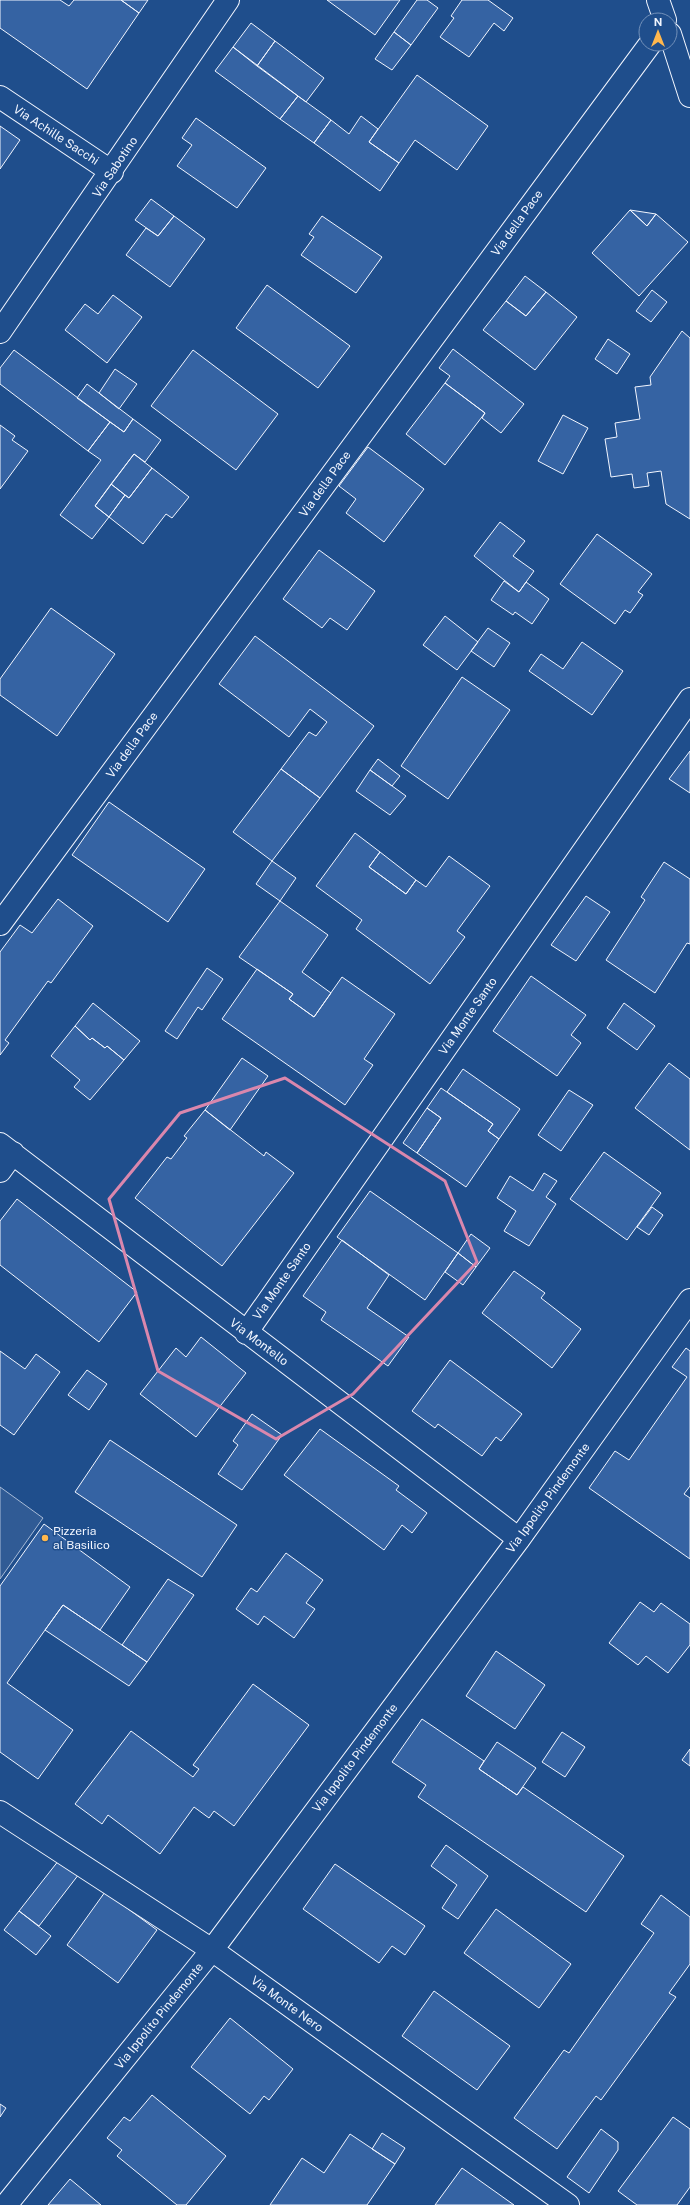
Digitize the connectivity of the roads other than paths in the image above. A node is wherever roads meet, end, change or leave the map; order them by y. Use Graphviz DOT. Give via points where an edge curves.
graph roads {
  1 [pos="228,0"];
  2 [pos="658,0"];
  3 [pos="662,12"];
  4 [pos="644,52"];
  5 [pos="676,52"];
  6 [pos="690,96"];
  7 [pos="0,97"];
  8 [pos="112,172"];
  9 [pos="0,332"];
  10 [pos="690,699"];
  11 [pos="0,924"];
  12 [pos="7,1149"];
  13 [pos="0,1171"];
  14 [pos="690,1300"];
  15 [pos="246,1332"];
  16 [pos="519,1539"];
  17 [pos="0,1812"];
  18 [pos="212,1950"];
  19 [pos="6,2205"];
  20 [pos="568,2205"];
  1 -- 8 [label="street, Via Sabotino"];
  2 -- 3 [label="street"];
  4 -- 11 [label="street, Via della Pace"];
  5 -- 6 [label="street"];
  7 -- 8 [label="street, Via Achille Sacchi"];
  8 -- 9 [label="street, Via Sabotino"];
  10 -- 15 [label="street, Via Monte Santo"];
  12 -- 13 [label="street"];
  12 -- 15 [label="street, Via Montello"];
  14 -- 16 [label="street, Via Ippolito Pindemonte"];
  15 -- 16 [label="street, Via Montello"];
  16 -- 18 [label="street, Via Ippolito Pindemonte"];
  17 -- 18 [label="street, Via Monte Nero"];
  18 -- 19 [label="street, Via Ippolito Pindemonte"];
  18 -- 20 [label="street, Via Monte Nero"];
}
